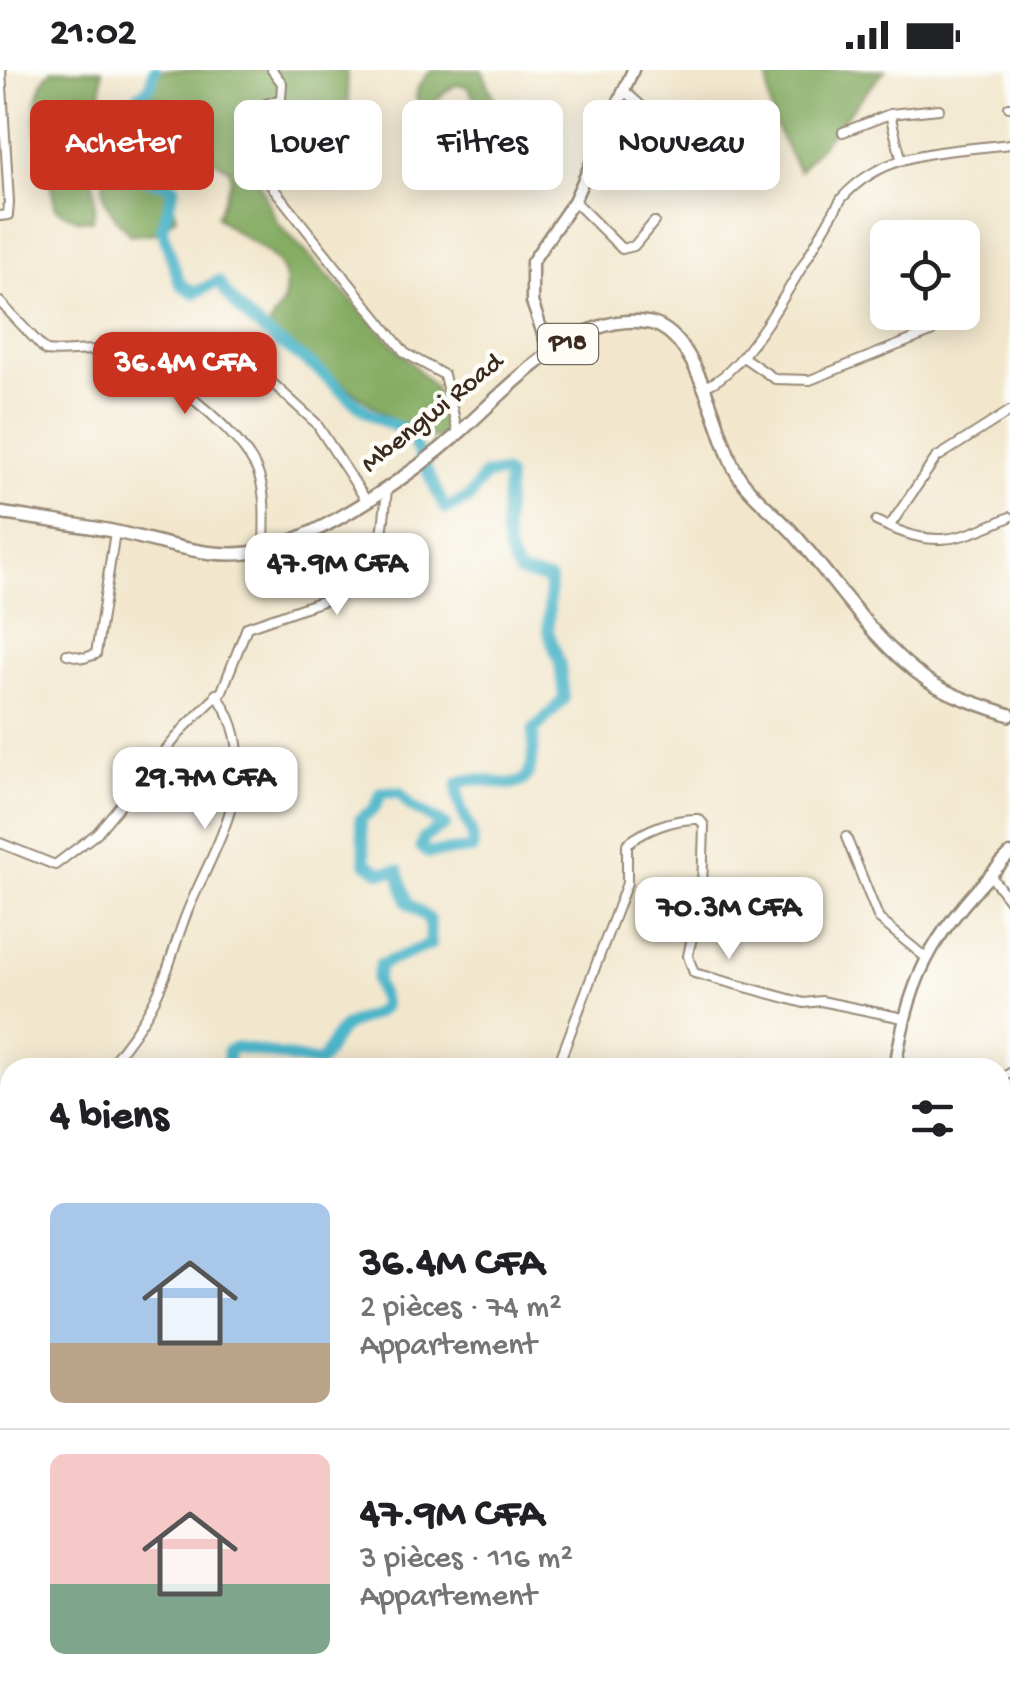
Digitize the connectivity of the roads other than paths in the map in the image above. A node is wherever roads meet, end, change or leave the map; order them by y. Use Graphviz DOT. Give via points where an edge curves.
graph roads {
  1 [pos="1,70"];
  2 [pos="272,70"];
  3 [pos="633,70"];
  4 [pos="624,91"];
  5 [pos="635,100"];
  6 [pos="940,109"];
  7 [pos="890,114"];
  8 [pos="843,132"];
  9 [pos="1010,144"];
  10 [pos="901,158"];
  11 [pos="574,201"];
  12 [pos="0,216"];
  13 [pos="654,222"];
  14 [pos="0,302"];
  15 [pos="930,332"];
  16 [pos="550,354"];
  17 [pos="743,357"];
  18 [pos="257,369"];
  19 [pos="702,386"];
  20 [pos="1010,411"];
  21 [pos="458,434"];
  22 [pos="387,484"];
  23 [pos="366,500"];
  24 [pos="0,513"];
  25 [pos="1010,517"];
  26 [pos="876,521"];
  27 [pos="888,526"];
  28 [pos="115,532"];
  29 [pos="264,550"];
  30 [pos="68,654"];
  31 [pos="216,694"];
  32 [pos="1010,715"];
  33 [pos="846,837"];
  34 [pos="0,844"];
  35 [pos="1010,854"];
  36 [pos="990,876"];
  37 [pos="1010,901"];
  38 [pos="926,958"];
  39 [pos="902,1018"];
  40 [pos="115,1058"];
  41 [pos="561,1058"];
  42 [pos="896,1058"];
  1 -- 12 [label="street" via="9,202 8,215"];
  2 -- 21 [label="street" via="282,83 281,99 251,109 243,130 254,165 405,354 444,375"];
  3 -- 4 [label="street"];
  4 -- 5 [label="street"];
  4 -- 11 [label="street"];
  6 -- 7 [label="street"];
  7 -- 8 [label="street"];
  7 -- 10 [label="street"];
  9 -- 10 [label="street"];
  10 -- 17 [label="street" via="873,168 842,198"];
  11 -- 13 [label="street" via="622,248 634,246"];
  11 -- 16 [label="street" via="537,248 530,268 532,302"];
  14 -- 29 [label="street" via="46,351 113,353 190,396 254,465 264,500"];
  15 -- 17 [label="street" via="810,380 775,380"];
  16 -- 19 [label="main road, Mbengwi Road / P18" via="590,332 648,322 675,338"];
  16 -- 21 [label="main road, Mbengwi Road / P18"];
  17 -- 19 [label="street" via="715,385"];
  18 -- 23 [label="street" via="316,423"];
  19 -- 32 [label="main road, Mbengwi Road / P18" via="736,473 903,660 952,695"];
  20 -- 27 [label="street" via="936,458"];
  21 -- 22 [label="main road, Mbengwi Road / P18"];
  22 -- 23 [label="main road, Mbengwi Road / P18"];
  22 -- 31 [label="street" via="380,544 360,588 247,627"];
  23 -- 29 [label="main road, Mbengwi Road / P18" via="316,532"];
  24 -- 28 [label="main road, Mbengwi Road / P18"];
  25 -- 27 [label="street" via="958,540 926,539"];
  26 -- 27 [label="street"];
  28 -- 29 [label="main road, Mbengwi Road / P18" via="192,551"];
  28 -- 30 [label="street" via="96,654"];
  31 -- 34 [label="street" via="96,833 56,865"];
  31 -- 40 [label="street" via="238,740 232,816 156,998"];
  33 -- 38 [label="street" via="880,919"];
  35 -- 36 [label="street"];
  36 -- 37 [label="street"];
  36 -- 38 [label="street"];
  38 -- 39 [label="street"];
  39 -- 41 [label="street" via="804,1003 694,973 687,963 702,890 704,825 690,819 627,844 627,883"];
  39 -- 42 [label="street"];
}
